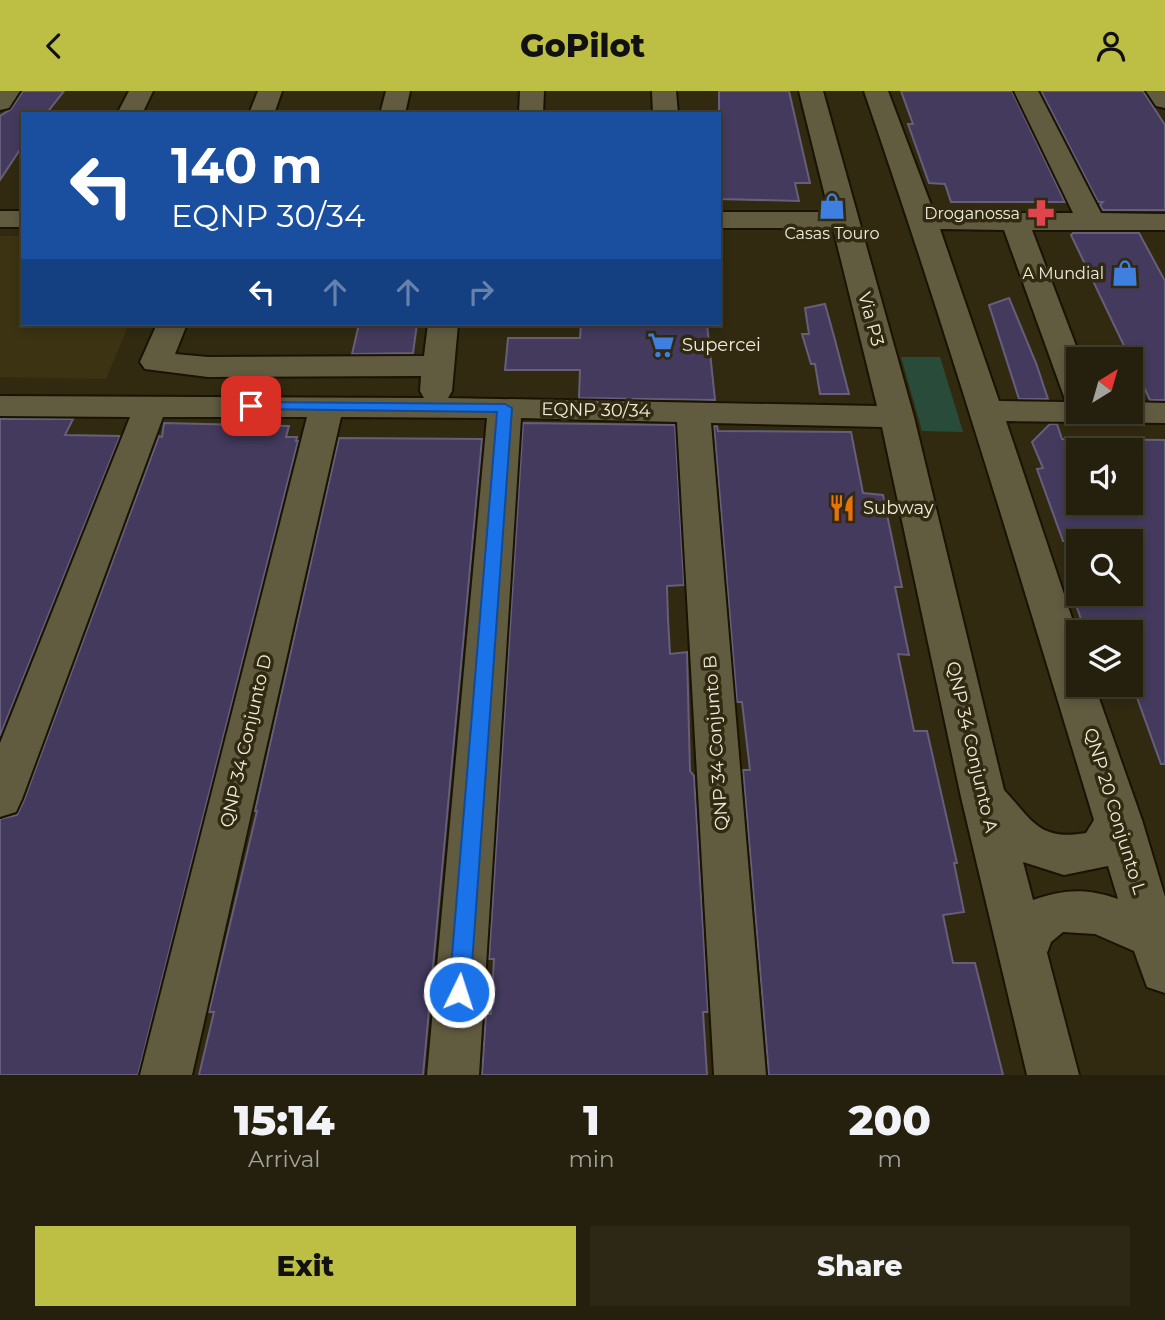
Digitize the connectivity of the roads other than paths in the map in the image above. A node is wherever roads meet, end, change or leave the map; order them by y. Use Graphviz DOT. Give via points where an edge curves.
graph roads {
  1 [pos="8,91"];
  2 [pos="141,91"];
  3 [pos="270,91"];
  4 [pos="398,91"];
  5 [pos="533,91"];
  6 [pos="664,91"];
  7 [pos="811,91"];
  8 [pos="876,91"];
  9 [pos="1026,91"];
  10 [pos="1158,91"];
  11 [pos="1165,101"];
  12 [pos="0,103"];
  13 [pos="130,112"];
  14 [pos="262,112"];
  15 [pos="393,112"];
  16 [pos="531,112"];
  17 [pos="666,112"];
  18 [pos="0,219"];
  19 [pos="21,219"];
  20 [pos="721,220"];
  21 [pos="846,220"];
  22 [pos="923,221"];
  23 [pos="1014,221"];
  24 [pos="1091,221"];
  25 [pos="1165,222"];
  26 [pos="171,326"];
  27 [pos="443,326"];
  28 [pos="1066,362"];
  29 [pos="439,366"];
  30 [pos="151,405"];
  31 [pos="0,406"];
  32 [pos="327,406"];
  33 [pos="434,407"];
  34 [pos="505,408"];
  35 [pos="693,411"];
  36 [pos="986,411"];
  37 [pos="1066,412"];
  38 [pos="1143,413"];
  39 [pos="1165,413"];
  40 [pos="897,417"];
  41 [pos="983,797"];
  42 [pos="0,799"];
  43 [pos="1119,820"];
  44 [pos="1022,954"];
  45 [pos="1159,954"];
  46 [pos="166,1075"];
  47 [pos="453,1075"];
  48 [pos="740,1075"];
  49 [pos="1053,1075"];
  1 -- 12 [label="street"];
  2 -- 13 [label="street"];
  3 -- 14 [label="street"];
  4 -- 15 [label="street"];
  5 -- 16 [label="street"];
  6 -- 17 [label="street"];
  7 -- 21 [label="street, Via P3"];
  8 -- 22 [label="street"];
  9 -- 24 [label="street"];
  10 -- 11 [label="street"];
  18 -- 19 [label="street"];
  20 -- 21 [label="street"];
  21 -- 40 [label="street, Via P3"];
  22 -- 23 [label="street"];
  22 -- 36 [label="street"];
  23 -- 24 [label="street"];
  23 -- 28 [label="street"];
  24 -- 25 [label="street"];
  26 -- 29 [label="street" via="156,362 208,367"];
  27 -- 29 [label="street"];
  29 -- 33 [label="street"];
  30 -- 31 [label="street, EQNP 30/34"];
  30 -- 32 [label="street, EQNP 30/34"];
  30 -- 42 [label="street"];
  32 -- 33 [label="street, EQNP 30/34"];
  32 -- 46 [label="street, QNP 34 Conjunto D"];
  33 -- 34 [label="street, EQNP 30/34"];
  34 -- 35 [label="street, EQNP 30/34"];
  34 -- 47 [label="street"];
  35 -- 40 [label="street, EQNP 30/34"];
  35 -- 48 [label="street, QNP 34 Conjunto B"];
  36 -- 37 [label="street"];
  36 -- 43 [label="street, QNP 20 Conjunto L"];
  38 -- 39 [label="street"];
  40 -- 41 [label="street, QNP 34 Conjunto A"];
  41 -- 43 [label="street" via="1026,844 1064,856 1100,850"];
  41 -- 44 [label="street, QNP 34 Conjunto A"];
  43 -- 45 [label="street, QNP 20 Conjunto L"];
  44 -- 45 [label="street" via="1034,925 1055,913 1092,912 1121,920"];
  44 -- 49 [label="street, QNP 34 Conjunto A"];
}
